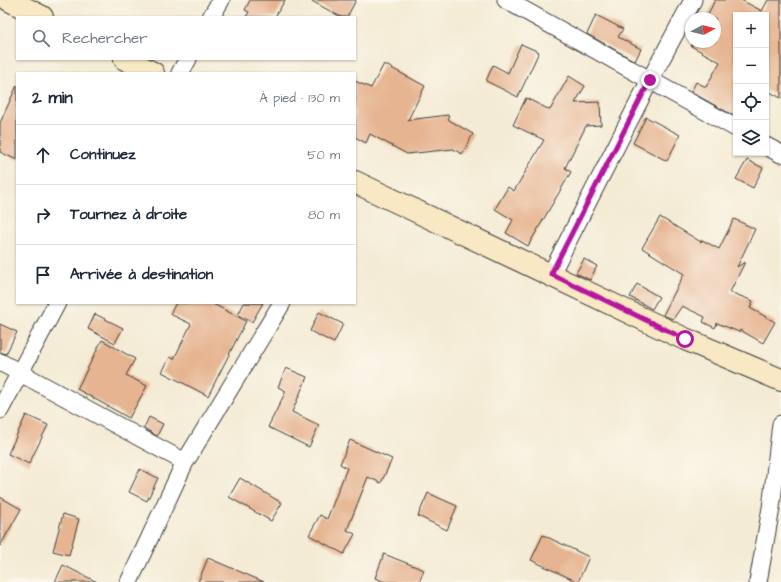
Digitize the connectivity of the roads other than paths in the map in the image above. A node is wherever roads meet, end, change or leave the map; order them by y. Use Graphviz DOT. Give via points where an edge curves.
graph roads {
  1 [pos="8,0"];
  2 [pos="221,0"];
  3 [pos="506,0"];
  4 [pos="693,0"];
  5 [pos="40,16"];
  6 [pos="212,16"];
  7 [pos="127,60"];
  8 [pos="187,60"];
  9 [pos="151,72"];
  10 [pos="181,72"];
  11 [pos="650,80"];
  12 [pos="733,126"];
  13 [pos="769,148"];
  14 [pos="781,154"];
  15 [pos="356,182"];
  16 [pos="551,274"];
  17 [pos="56,304"];
  18 [pos="281,304"];
  19 [pos="0,362"];
  20 [pos="20,372"];
  21 [pos="781,380"];
  22 [pos="0,410"];
  23 [pos="781,424"];
  24 [pos="185,462"];
  25 [pos="129,582"];
  26 [pos="758,582"];
  1 -- 5 [label="main road"];
  2 -- 6 [label="street"];
  3 -- 11 [label="street"];
  4 -- 11 [label="street"];
  7 -- 9 [label="main road"];
  8 -- 10 [label="street"];
  11 -- 12 [label="street"];
  11 -- 16 [label="street"];
  13 -- 14 [label="street"];
  15 -- 16 [label="main road"];
  16 -- 21 [label="main road" via="685,339"];
  17 -- 20 [label="street"];
  18 -- 24 [label="street"];
  19 -- 20 [label="street"];
  20 -- 22 [label="street"];
  20 -- 24 [label="street"];
  23 -- 26 [label="street" via="771,508"];
  24 -- 25 [label="street"];
}
